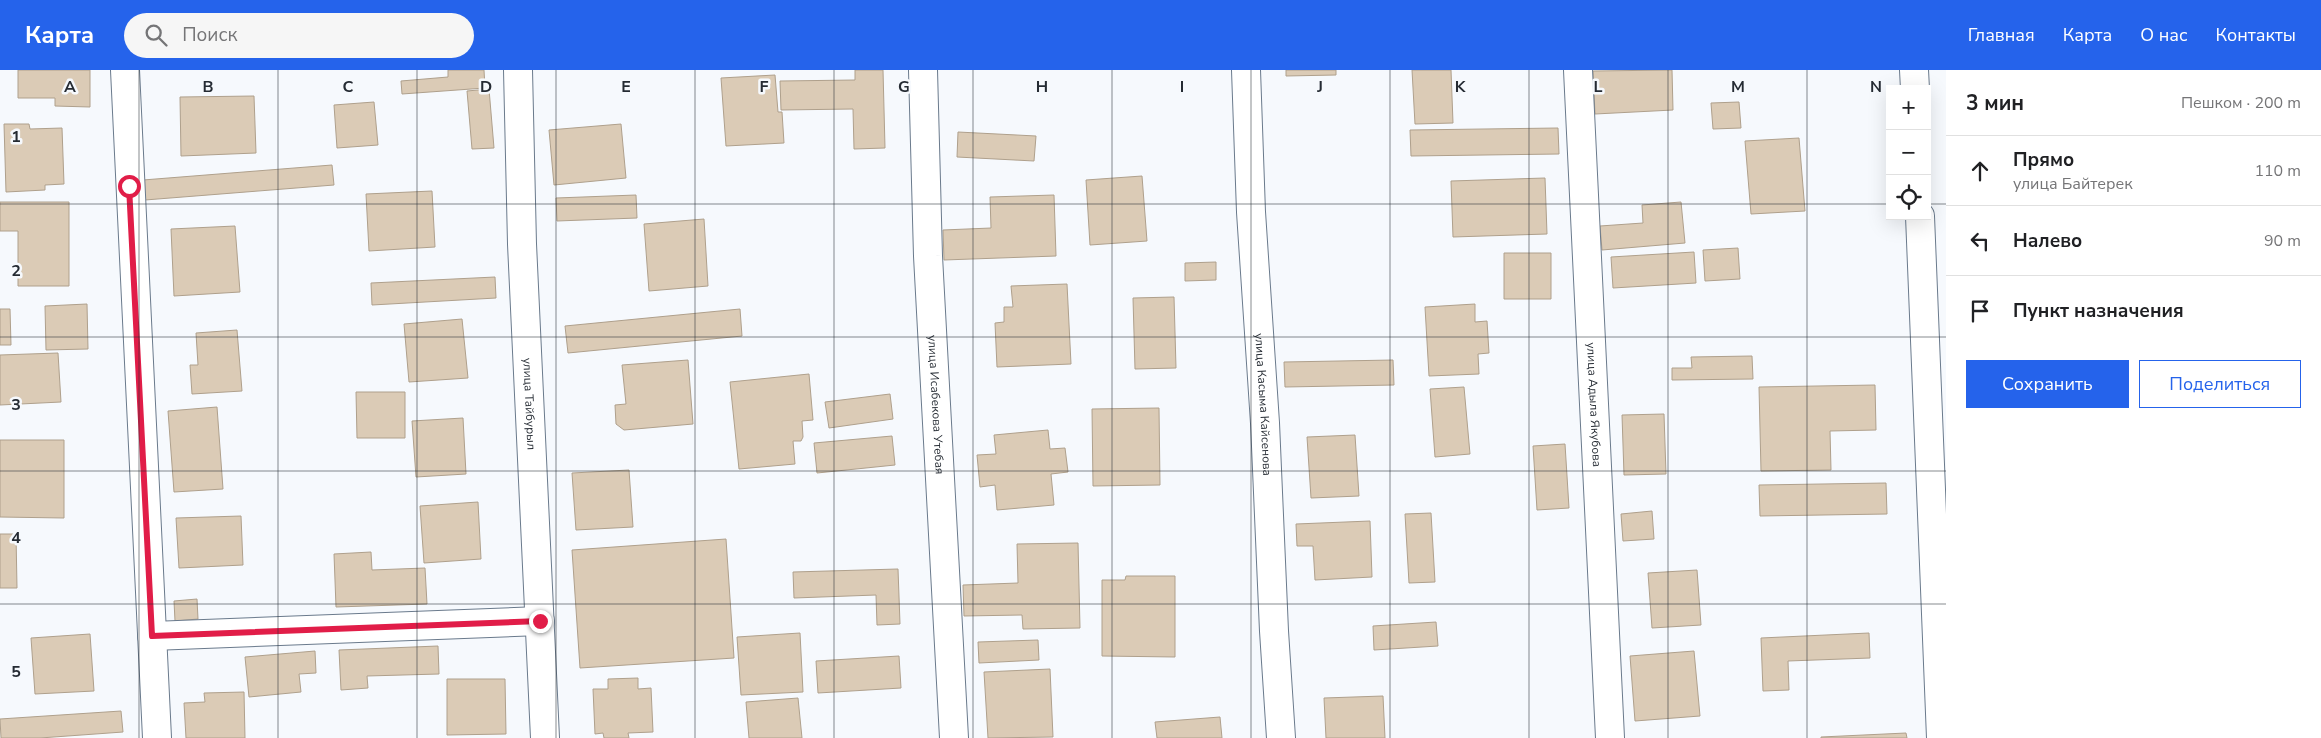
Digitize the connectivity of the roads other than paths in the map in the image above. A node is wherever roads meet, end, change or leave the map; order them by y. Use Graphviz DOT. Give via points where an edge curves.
graph roads {
  1 [pos="125,70"];
  2 [pos="518,70"];
  3 [pos="923,70"];
  4 [pos="1246,70"];
  5 [pos="1578,70"];
  6 [pos="1914,70"];
  7 [pos="1915,85"];
  8 [pos="1920,220"];
  9 [pos="540,621"];
  10 [pos="152,636"];
  11 [pos="157,738"];
  12 [pos="546,738"];
  13 [pos="954,738"];
  14 [pos="1281,738"];
  15 [pos="1610,738"];
  16 [pos="1941,738"];
  1 -- 10 [label="street"];
  2 -- 9 [label="street, улица Тайбурыл" via="522,244"];
  3 -- 13 [label="street, улица Исабекова Утебая" via="928,256"];
  4 -- 14 [label="street, улица Касыма Кайсенова"];
  5 -- 15 [label="street, улица Адыла Якубова"];
  6 -- 7 [label="street"];
  8 -- 16 [label="street"];
  9 -- 10 [label="street"];
  9 -- 12 [label="street, улица Тайбурыл"];
  10 -- 11 [label="street"];
}
